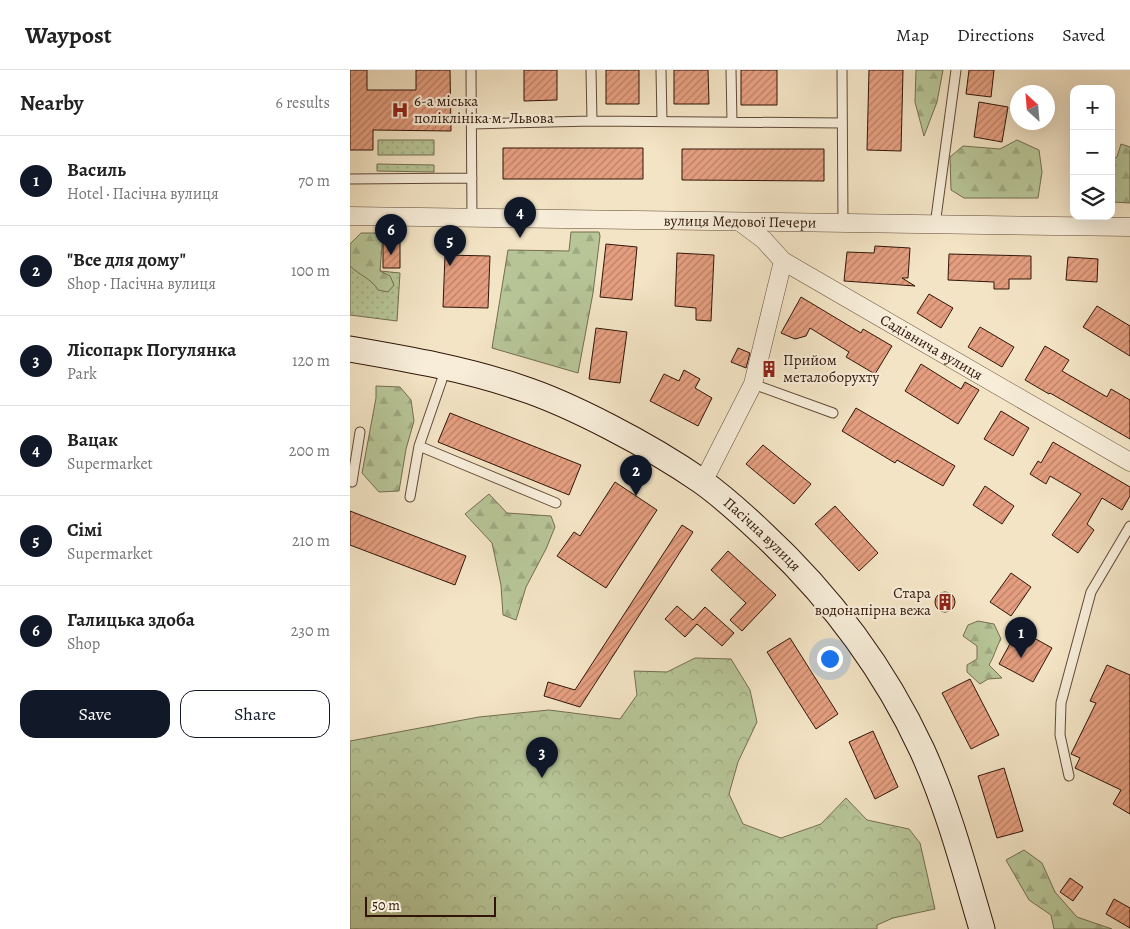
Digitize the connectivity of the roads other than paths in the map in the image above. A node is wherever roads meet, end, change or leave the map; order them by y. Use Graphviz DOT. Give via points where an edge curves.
graph roads {
  1 [pos="472,70"];
  2 [pos="591,70"];
  3 [pos="662,70"];
  4 [pos="731,70"];
  5 [pos="842,70"];
  6 [pos="956,70"];
  7 [pos="592,121"];
  8 [pos="662,121"];
  9 [pos="732,122"];
  10 [pos="842,123"];
  11 [pos="472,124"];
  12 [pos="472,178"];
  13 [pos="350,179"];
  14 [pos="350,216"];
  15 [pos="472,218"];
  16 [pos="740,222"];
  17 [pos="843,223"];
  18 [pos="935,225"];
  19 [pos="1130,227"];
  20 [pos="783,261"];
  21 [pos="350,349"];
  22 [pos="446,367"];
  23 [pos="753,384"];
  24 [pos="833,413"];
  25 [pos="360,432"];
  26 [pos="419,446"];
  27 [pos="1130,462"];
  28 [pos="350,481"];
  29 [pos="703,482"];
  30 [pos="410,497"];
  31 [pos="556,503"];
  32 [pos="1130,526"];
  33 [pos="1069,776"];
  34 [pos="982,929"];
  1 -- 11 [label="lane"];
  2 -- 7 [label="lane"];
  3 -- 8 [label="lane"];
  4 -- 9 [label="lane"];
  5 -- 10 [label="lane"];
  6 -- 18 [label="lane"];
  7 -- 8 [label="lane"];
  7 -- 11 [label="lane"];
  8 -- 9 [label="lane"];
  9 -- 10 [label="lane"];
  10 -- 17 [label="lane"];
  11 -- 12 [label="lane"];
  12 -- 13 [label="lane"];
  12 -- 15 [label="lane"];
  14 -- 15 [label="street, вулиця Медової Печери"];
  15 -- 16 [label="street, вулиця Медової Печери"];
  16 -- 17 [label="street, вулиця Медової Печери"];
  16 -- 20 [label="street, Садівнича вулиця" via="764,240"];
  17 -- 18 [label="street, вулиця Медової Печери"];
  18 -- 19 [label="street, вулиця Медової Печери"];
  20 -- 23 [label="street"];
  20 -- 27 [label="street, Садівнича вулиця"];
  21 -- 22 [label="main road, Пасічна вулиця"];
  22 -- 26 [label="lane"];
  22 -- 29 [label="main road, Пасічна вулиця" via="562,403 648,447"];
  23 -- 24 [label="lane"];
  23 -- 29 [label="street"];
  25 -- 28 [label="lane"];
  26 -- 30 [label="lane"];
  26 -- 31 [label="lane"];
  29 -- 34 [label="main road, Пасічна вулиця" via="754,525 814,583 883,678 922,749 937,787"];
  32 -- 33 [label="lane" via="1092,592 1061,703 1060,735"];
}
